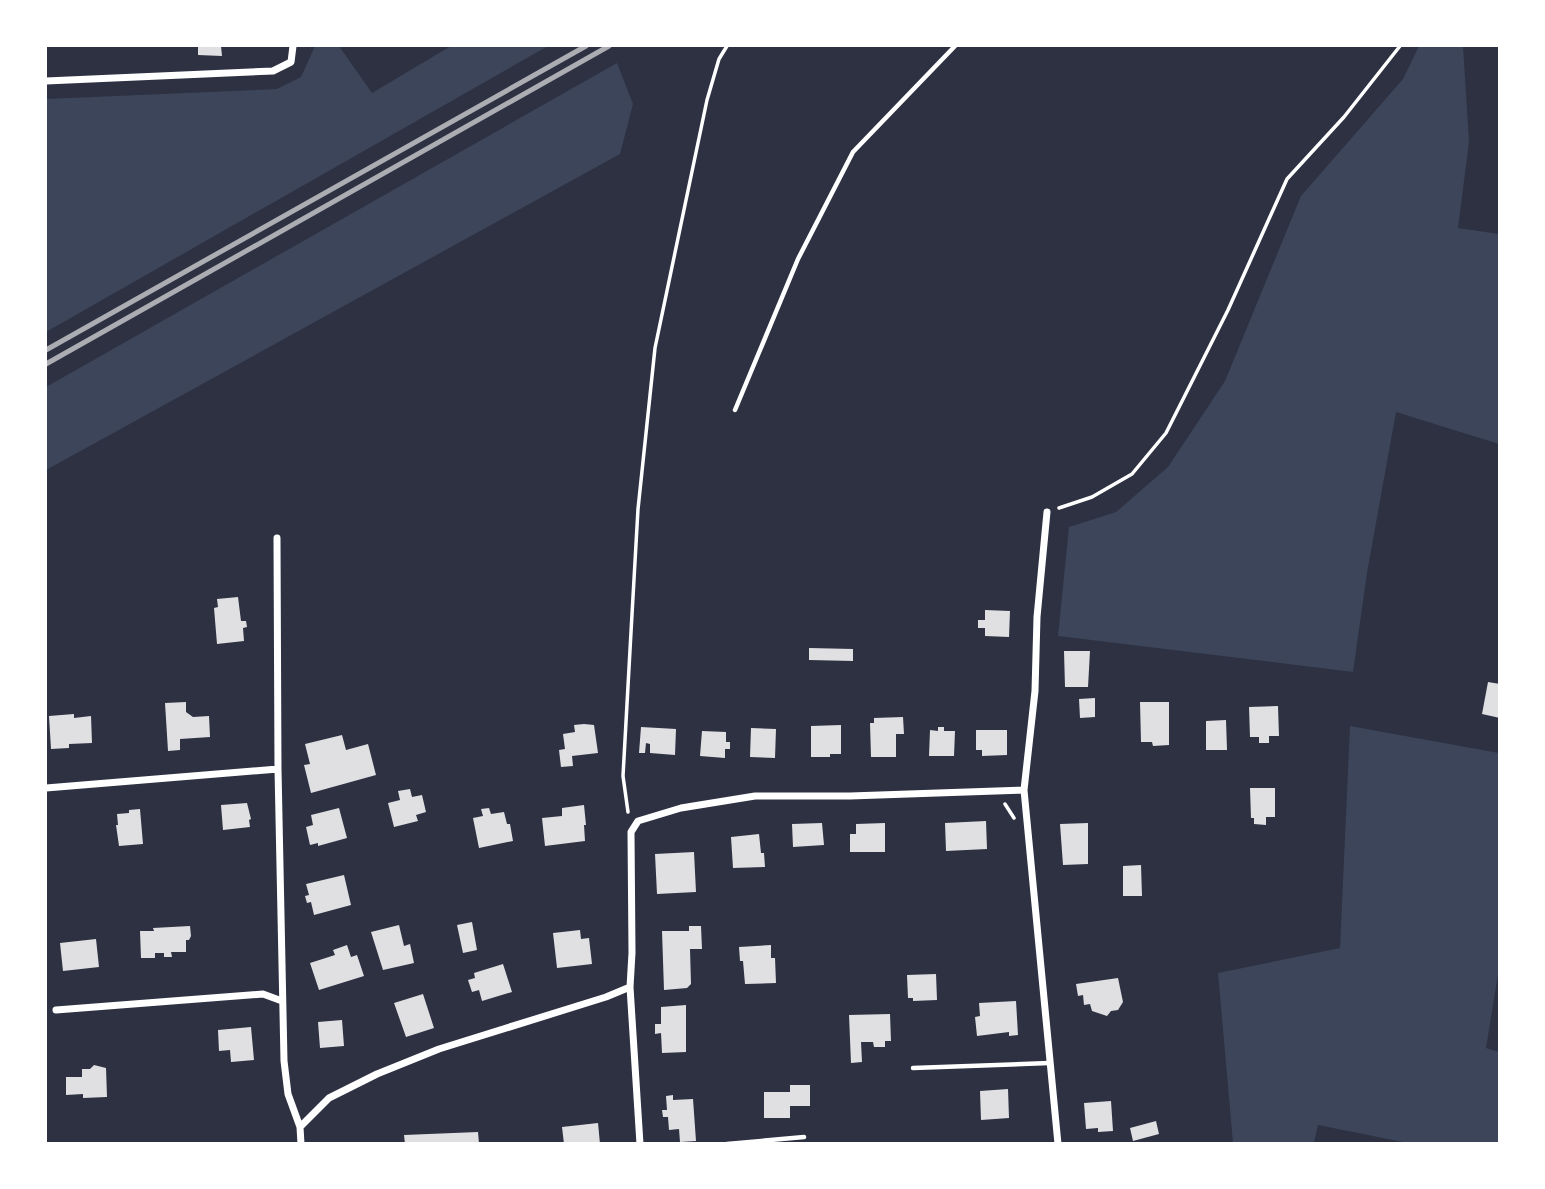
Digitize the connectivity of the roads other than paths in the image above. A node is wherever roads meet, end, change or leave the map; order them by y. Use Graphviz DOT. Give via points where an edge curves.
graph roads {
  1 [pos="293,46"];
  2 [pos="955,46"];
  3 [pos="46,82"];
  4 [pos="735,410"];
  5 [pos="1047,512"];
  6 [pos="277,538"];
  7 [pos="278,769"];
  8 [pos="46,788"];
  9 [pos="1024,790"];
  10 [pos="629,987"];
  11 [pos="282,1001"];
  12 [pos="56,1010"];
  13 [pos="1049,1063"];
  14 [pos="913,1068"];
  15 [pos="300,1127"];
  16 [pos="804,1137"];
  17 [pos="301,1143"];
  18 [pos="640,1143"];
  19 [pos="727,1143"];
  20 [pos="1058,1143"];
  1 -- 3 [label="street" via="291,62 273,71"];
  2 -- 4 [label="lane" via="853,152 798,259"];
  5 -- 9 [label="street"];
  6 -- 7 [label="street"];
  7 -- 8 [label="street"];
  7 -- 11 [label="street"];
  9 -- 10 [label="street" via="755,796 638,821 631,832"];
  9 -- 13 [label="street"];
  10 -- 15 [label="street" via="377,1074 329,1098"];
  10 -- 18 [label="street"];
  11 -- 12 [label="street" via="263,994"];
  11 -- 15 [label="street" via="288,1094"];
  13 -- 14 [label="lane"];
  13 -- 20 [label="street"];
  15 -- 17 [label="street"];
  16 -- 19 [label="lane"];
}
